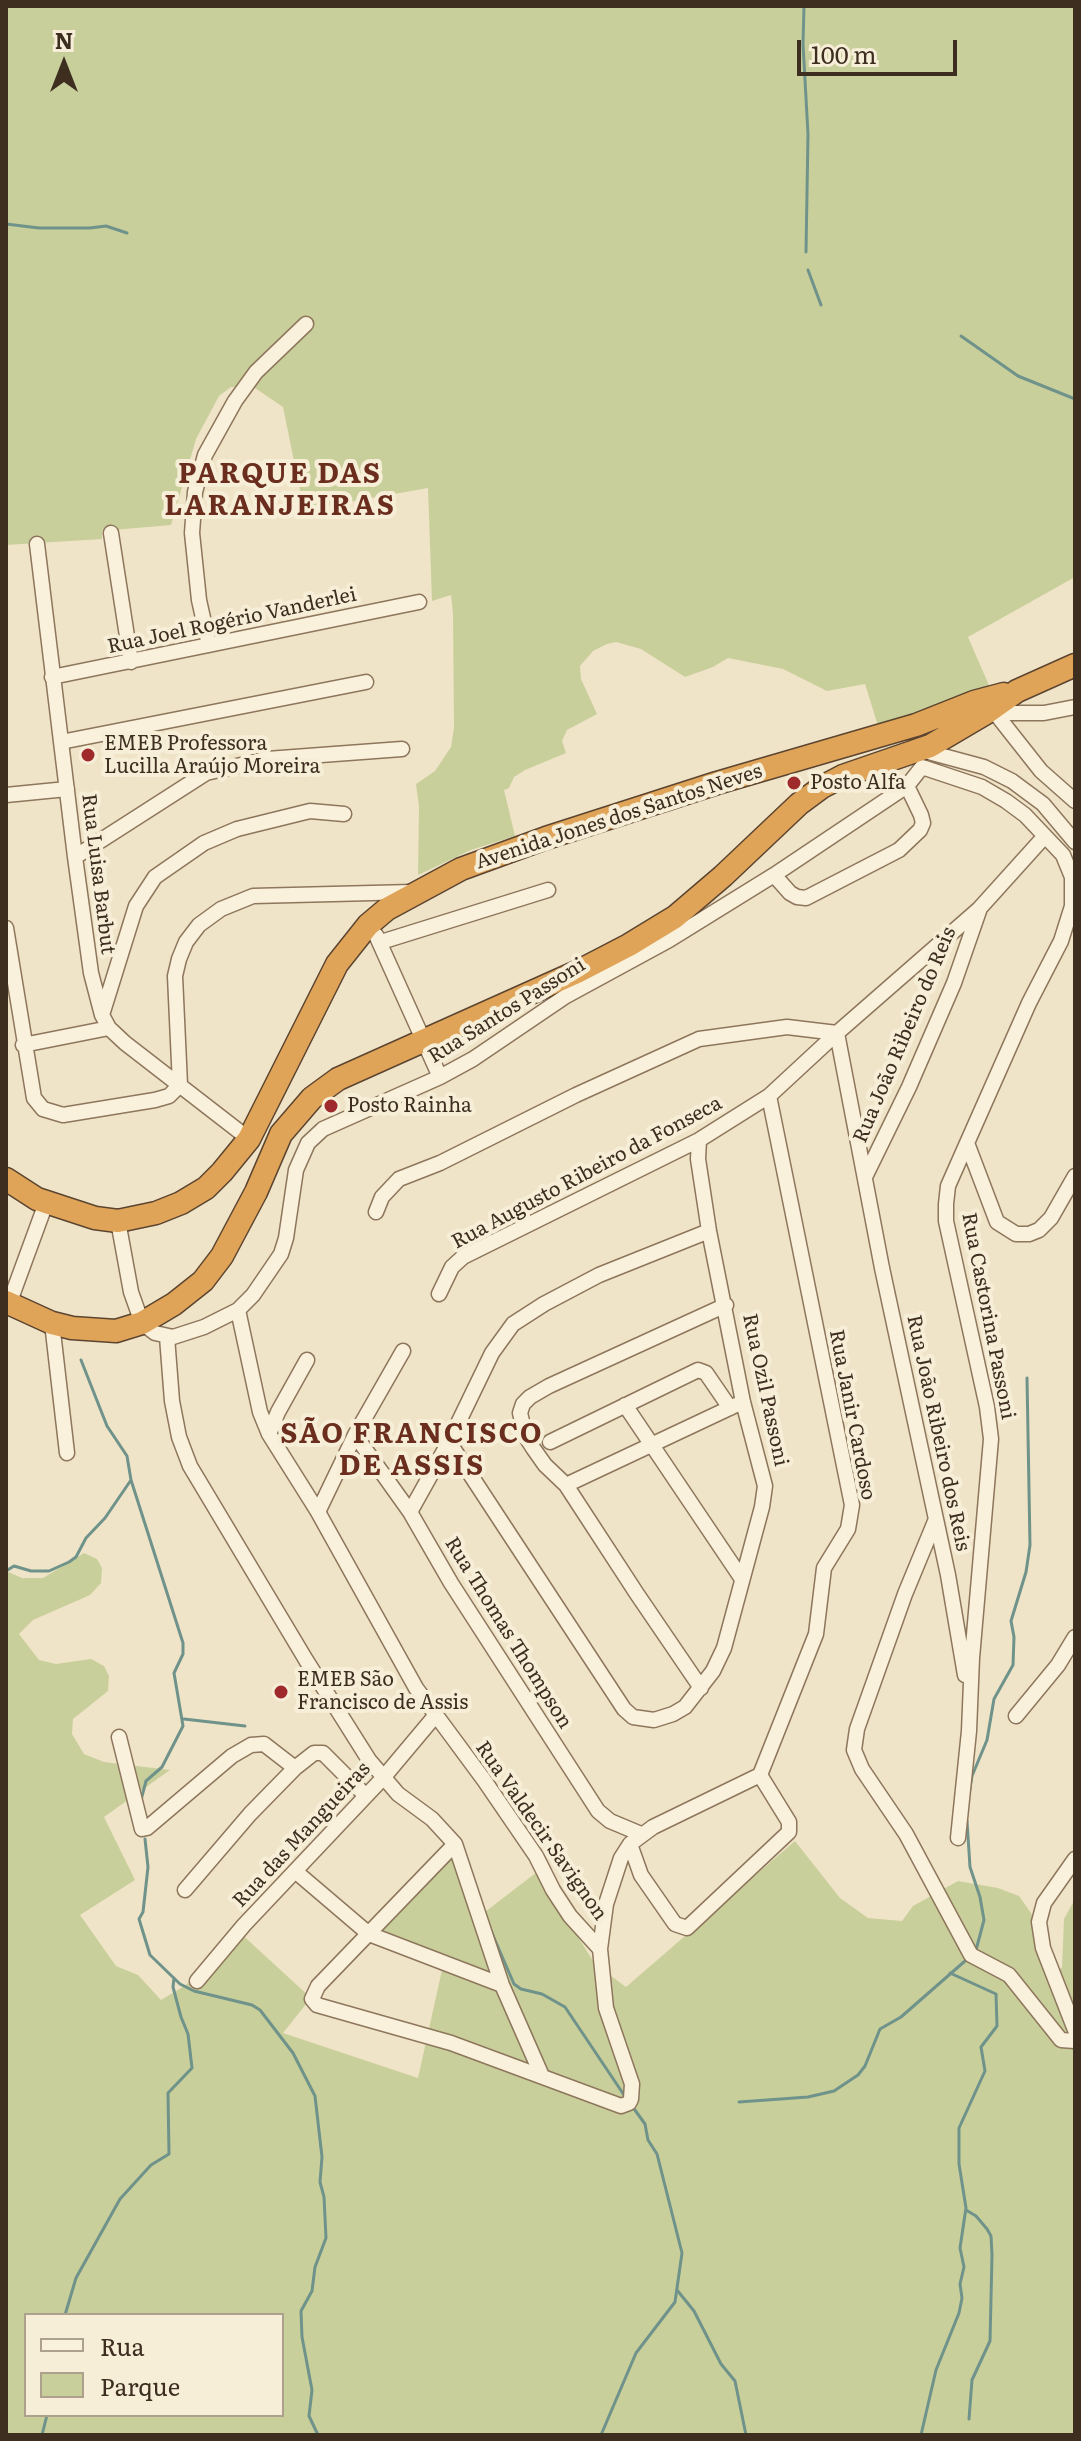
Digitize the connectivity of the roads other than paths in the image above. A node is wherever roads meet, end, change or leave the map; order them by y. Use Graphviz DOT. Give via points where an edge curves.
graph roads {
  1 [pos="306,324"];
  2 [pos="111,533"];
  3 [pos="37,544"];
  4 [pos="419,602"];
  5 [pos="209,645"];
  6 [pos="131,662"];
  7 [pos="1075,665"];
  8 [pos="52,677"];
  9 [pos="366,682"];
  10 [pos="1017,691"];
  11 [pos="1075,707"];
  12 [pos="943,714"];
  13 [pos="991,714"];
  14 [pos="947,737"];
  15 [pos="61,742"];
  16 [pos="402,749"];
  17 [pos="919,757"];
  18 [pos="907,786"];
  19 [pos="67,789"];
  20 [pos="6,795"];
  21 [pos="1075,801"];
  22 [pos="344,814"];
  23 [pos="1044,837"];
  24 [pos="1075,842"];
  25 [pos="75,857"];
  26 [pos="774,875"];
  27 [pos="548,890"];
  28 [pos="414,892"];
  29 [pos="979,909"];
  30 [pos="6,928"];
  31 [pos="375,933"];
  32 [pos="106,1022"];
  33 [pos="837,1033"];
  34 [pos="422,1040"];
  35 [pos="23,1045"];
  36 [pos="440,1077"];
  37 [pos="180,1085"];
  38 [pos="769,1096"];
  39 [pos="249,1139"];
  40 [pos="699,1140"];
  41 [pos="967,1143"];
  42 [pos="866,1175"];
  43 [pos="1075,1176"];
  44 [pos="6,1179"];
  45 [pos="46,1203"];
  46 [pos="376,1212"];
  47 [pos="118,1221"];
  48 [pos="709,1231"];
  49 [pos="439,1294"];
  50 [pos="8,1303"];
  51 [pos="726,1305"];
  52 [pos="238,1310"];
  53 [pos="52,1323"];
  54 [pos="142,1323"];
  55 [pos="167,1337"];
  56 [pos="403,1351"];
  57 [pos="307,1360"];
  58 [pos="625,1405"];
  59 [pos="736,1405"];
  60 [pos="269,1434"];
  61 [pos="355,1435"];
  62 [pos="449,1442"];
  63 [pos="550,1442"];
  64 [pos="650,1445"];
  65 [pos="67,1453"];
  66 [pos="566,1485"];
  67 [pos="318,1512"];
  68 [pos="410,1512"];
  69 [pos="936,1518"];
  70 [pos="742,1579"];
  71 [pos="1075,1637"];
  72 [pos="701,1688"];
  73 [pos="970,1699"];
  74 [pos="435,1716"];
  75 [pos="1016,1716"];
  76 [pos="119,1737"];
  77 [pos="295,1768"];
  78 [pos="760,1775"];
  79 [pos="383,1778"];
  80 [pos="366,1796"];
  81 [pos="958,1838"];
  82 [pos="636,1839"];
  83 [pos="455,1844"];
  84 [pos="1075,1859"];
  85 [pos="295,1871"];
  86 [pos="185,1890"];
  87 [pos="369,1934"];
  88 [pos="600,1949"];
  89 [pos="197,1981"];
  90 [pos="502,1985"];
  91 [pos="1075,2030"];
  92 [pos="1075,2041"];
  93 [pos="542,2076"];
  1 -- 5 [label="street" via="256,372 205,455 192,533"];
  2 -- 6 [label="street"];
  3 -- 8 [label="street, Rua Luisa Barbut"];
  4 -- 5 [label="street, Rua Joel Rogério Vanderlei"];
  5 -- 6 [label="street, Rua Joel Rogério Vanderlei"];
  6 -- 8 [label="street, Rua Joel Rogério Vanderlei"];
  7 -- 10 [label="highway"];
  8 -- 15 [label="street, Rua Luisa Barbut"];
  9 -- 15 [label="street"];
  10 -- 12 [label="highway, Avenida Jones dos Santos Neves"];
  10 -- 13 [label="highway"];
  11 -- 13 [label="street"];
  12 -- 14 [label="highway" via="950,727"];
  12 -- 28 [label="highway, Avenida Jones dos Santos Neves" via="546,838"];
  13 -- 14 [label="highway"];
  13 -- 21 [label="street"];
  14 -- 17 [label="highway"];
  15 -- 19 [label="street, Rua Luisa Barbut"];
  16 -- 25 [label="street" via="267,759 206,773"];
  17 -- 18 [label="street, Rua Santos Passoni"];
  17 -- 23 [label="street, Rua Castorina Passoni" via="1006,801"];
  17 -- 24 [label="street" via="984,767 1012,781 1043,804"];
  17 -- 34 [label="highway" via="843,776 822,787 675,917 629,945"];
  18 -- 26 [label="street, Rua Santos Passoni"];
  18 -- 26 [label="street" via="923,823 899,850 806,898 790,893"];
  19 -- 20 [label="street"];
  19 -- 25 [label="street, Rua Luisa Barbut"];
  22 -- 32 [label="street" via="310,811 237,829 204,843 155,877 136,906"];
  23 -- 29 [label="street, Rua Augusto Ribeiro da Fonseca"];
  23 -- 41 [label="street, Rua Castorina Passoni" via="1069,865 1072,906 1061,941"];
  25 -- 32 [label="street, Rua Luisa Barbut" via="91,973"];
  26 -- 36 [label="street, Rua Santos Passoni" via="566,996"];
  27 -- 31 [label="street"];
  28 -- 31 [label="highway, Avenida Jones dos Santos Neves"];
  28 -- 37 [label="street" via="253,896 199,925 186,942 175,976"];
  29 -- 33 [label="street, Rua Augusto Ribeiro da Fonseca"];
  29 -- 42 [label="street, Rua João Ribeiro do Reis" via="954,983"];
  30 -- 35 [label="street"];
  31 -- 34 [label="street"];
  31 -- 39 [label="highway, Avenida Jones dos Santos Neves" via="337,964"];
  32 -- 35 [label="street"];
  32 -- 37 [label="street"];
  33 -- 38 [label="street, Rua Augusto Ribeiro da Fonseca"];
  33 -- 42 [label="street, Rua João Ribeiro dos Reis"];
  33 -- 46 [label="street" via="787,1027 699,1039 399,1179"];
  34 -- 36 [label="street"];
  34 -- 54 [label="highway" via="338,1079 312,1098 281,1134 222,1256 203,1281"];
  35 -- 37 [label="street" via="34,1098 52,1114 155,1100"];
  36 -- 52 [label="street, Rua Santos Passoni" via="323,1129 308,1143 296,1170 281,1254"];
  37 -- 39 [label="street"];
  38 -- 40 [label="street, Rua Augusto Ribeiro da Fonseca"];
  38 -- 78 [label="street, Rua Janir Cardoso" via="852,1505 848,1529 824,1568 816,1634"];
  39 -- 47 [label="highway, Avenida Jones dos Santos Neves" via="206,1188 156,1213"];
  40 -- 48 [label="street, Rua Ozil Passoni"];
  40 -- 49 [label="street, Rua Augusto Ribeiro da Fonseca" via="463,1257"];
  41 -- 43 [label="street" via="997,1222 1016,1234 1039,1230"];
  41 -- 73 [label="street, Rua Castorina Passoni" via="948,1186 946,1221 991,1439"];
  42 -- 69 [label="street, Rua João Ribeiro dos Reis"];
  44 -- 45 [label="highway, Avenida Jones dos Santos Neves"];
  45 -- 47 [label="highway, Avenida Jones dos Santos Neves"];
  45 -- 50 [label="street"];
  47 -- 54 [label="street"];
  48 -- 51 [label="street, Rua Ozil Passoni"];
  48 -- 62 [label="street" via="599,1275 513,1324 492,1353"];
  50 -- 53 [label="highway"];
  51 -- 59 [label="street, Rua Ozil Passoni"];
  51 -- 66 [label="street" via="549,1386 523,1404 520,1419 526,1437"];
  52 -- 55 [label="street, Rua Santos Passoni"];
  52 -- 60 [label="street, Rua Valdecir Savignon"];
  53 -- 54 [label="highway" via="116,1331"];
  53 -- 65 [label="street"];
  54 -- 55 [label="street"];
  55 -- 79 [label="street" via="172,1401 190,1466 340,1717"];
  56 -- 61 [label="street"];
  57 -- 60 [label="street"];
  58 -- 59 [label="street" via="698,1370"];
  58 -- 63 [label="street"];
  58 -- 64 [label="street"];
  59 -- 64 [label="street"];
  59 -- 70 [label="street, Rua Ozil Passoni" via="765,1486"];
  60 -- 67 [label="street, Rua Valdecir Savignon"];
  61 -- 67 [label="street"];
  61 -- 68 [label="street, Rua Thomas Thompson"];
  62 -- 68 [label="street"];
  62 -- 72 [label="street, Rua Ozil Passoni" via="624,1709 633,1717 654,1720 685,1707"];
  64 -- 66 [label="street"];
  64 -- 70 [label="street"];
  66 -- 72 [label="street"];
  67 -- 74 [label="street, Rua Valdecir Savignon"];
  68 -- 82 [label="street, Rua Thomas Thompson" via="598,1811"];
  69 -- 73 [label="street, Rua João Ribeiro dos Reis"];
  69 -- 92 [label="street" via="854,1750 971,1955 1009,1975 1061,2040"];
  70 -- 72 [label="street, Rua Ozil Passoni" via="724,1648"];
  71 -- 75 [label="street"];
  73 -- 81 [label="street, Rua Castorina Passoni"];
  74 -- 79 [label="street, Rua das Mangueiras"];
  74 -- 88 [label="street, Rua Valdecir Savignon" via="536,1856 570,1916"];
  76 -- 77 [label="street" via="140,1827 147,1828 246,1747 264,1744"];
  77 -- 80 [label="street" via="314,1753 323,1753"];
  77 -- 86 [label="street"];
  78 -- 82 [label="street"];
  78 -- 82 [label="street" via="789,1822 789,1832 687,1928 675,1924 641,1875"];
  79 -- 80 [label="street, Rua das Mangueiras"];
  79 -- 83 [label="street"];
  80 -- 85 [label="street, Rua das Mangueiras"];
  82 -- 88 [label="street" via="610,1886"];
  83 -- 87 [label="street"];
  83 -- 90 [label="street"];
  84 -- 91 [label="street" via="1044,1903 1039,1922 1043,1948"];
  85 -- 87 [label="street"];
  85 -- 89 [label="street, Rua das Mangueiras"];
  87 -- 90 [label="street"];
  87 -- 93 [label="street" via="313,1992 317,2005 451,2043"];
  88 -- 93 [label="street" via="606,2008 632,2084 629,2103 613,2104"];
  90 -- 93 [label="street"];
}
